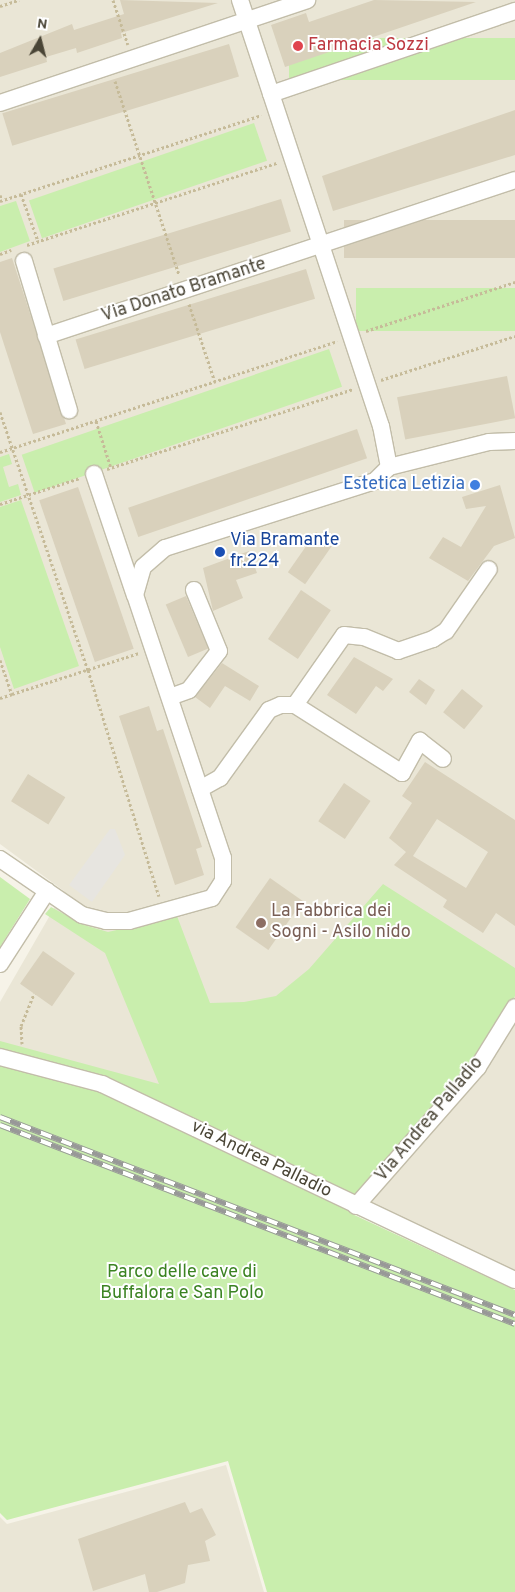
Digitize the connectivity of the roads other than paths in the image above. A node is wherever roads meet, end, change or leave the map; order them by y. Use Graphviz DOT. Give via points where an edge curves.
graph roads {
  1 [pos="240,0"];
  2 [pos="307,0"];
  3 [pos="515,11"];
  4 [pos="247,21"];
  5 [pos="274,102"];
  6 [pos="0,103"];
  7 [pos="515,180"];
  8 [pos="322,246"];
  9 [pos="24,261"];
  10 [pos="46,336"];
  11 [pos="69,410"];
  12 [pos="515,441"];
  13 [pos="389,467"];
  14 [pos="94,474"];
  15 [pos="489,569"];
  16 [pos="194,590"];
  17 [pos="134,595"];
  18 [pos="170,697"];
  19 [pos="296,705"];
  20 [pos="443,759"];
  21 [pos="200,789"];
  22 [pos="0,859"];
  23 [pos="46,891"];
  24 [pos="0,964"];
  25 [pos="515,1007"];
  26 [pos="0,1058"];
  27 [pos="356,1206"];
  28 [pos="515,1280"];
  1 -- 4 [label="street"];
  2 -- 4 [label="street"];
  3 -- 5 [label="street"];
  4 -- 5 [label="street"];
  4 -- 6 [label="street"];
  5 -- 8 [label="street"];
  7 -- 8 [label="street, Via Donato Bramante"];
  8 -- 10 [label="street, Via Donato Bramante"];
  8 -- 13 [label="street" via="367,384"];
  9 -- 10 [label="street"];
  10 -- 11 [label="street"];
  12 -- 13 [label="street" via="488,442"];
  13 -- 17 [label="street" via="375,480 165,548 143,567"];
  14 -- 17 [label="street"];
  15 -- 19 [label="street" via="446,631 433,640 398,651 364,637 344,634"];
  16 -- 18 [label="street" via="219,651 189,690"];
  17 -- 18 [label="street"];
  18 -- 21 [label="street"];
  19 -- 20 [label="street" via="402,773 420,741"];
  19 -- 21 [label="street" via="269,710 220,778"];
  21 -- 23 [label="street" via="223,858 224,881 212,898 129,922 106,922 82,915"];
  22 -- 23 [label="street"];
  23 -- 24 [label="street"];
  25 -- 27 [label="street, Via Andrea Palladio" via="478,1066"];
  26 -- 27 [label="street, via Andrea Palladio" via="102,1084"];
  27 -- 28 [label="street, via Andrea Palladio"];
}
